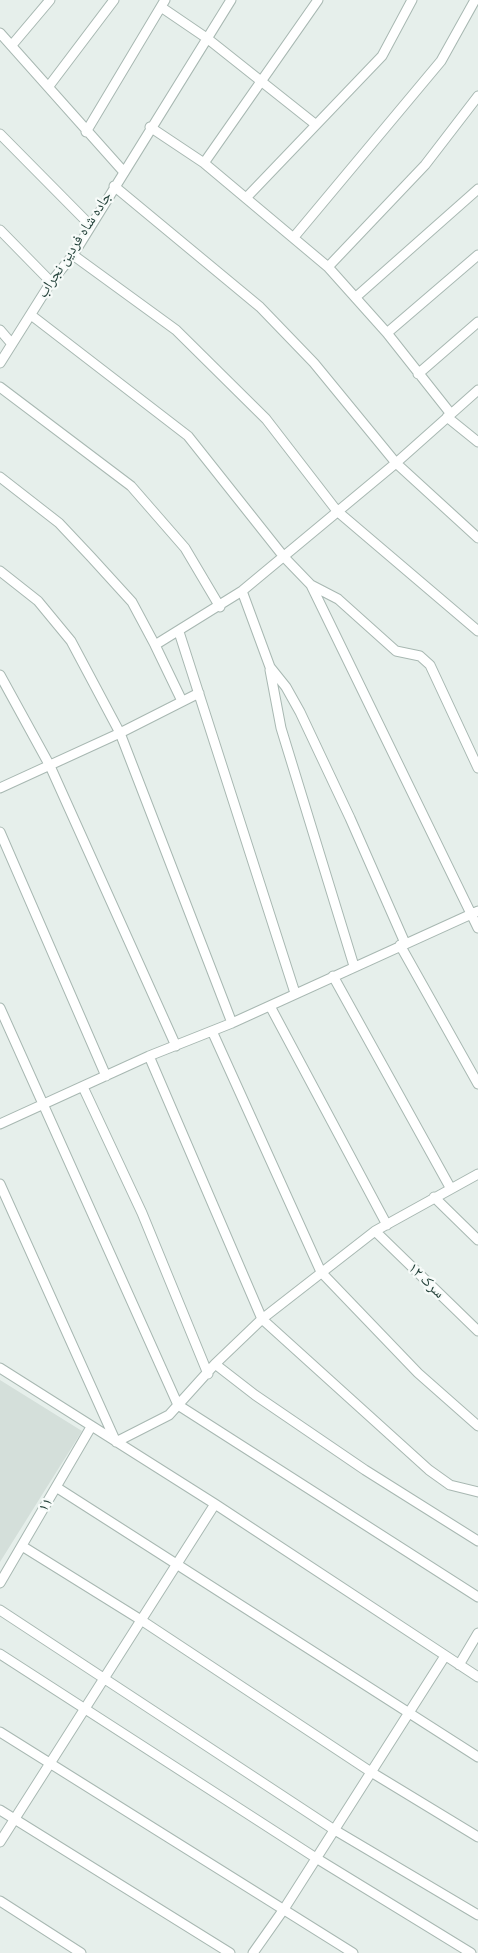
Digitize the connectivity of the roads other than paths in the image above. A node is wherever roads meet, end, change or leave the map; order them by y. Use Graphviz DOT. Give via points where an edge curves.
graph roads {
  1 [pos="50,0"];
  2 [pos="114,0"];
  3 [pos="231,0"];
  4 [pos="318,0"];
  5 [pos="412,0"];
  6 [pos="475,0"];
  7 [pos="163,4"];
  8 [pos="0,33"];
  9 [pos="208,39"];
  10 [pos="12,45"];
  11 [pos="262,81"];
  12 [pos="49,86"];
  13 [pos="478,96"];
  14 [pos="315,124"];
  15 [pos="150,127"];
  16 [pos="86,132"];
  17 [pos="0,134"];
  18 [pos="204,163"];
  19 [pos="123,171"];
  20 [pos="114,186"];
  21 [pos="478,189"];
  22 [pos="246,198"];
  23 [pos="90,225"];
  24 [pos="0,230"];
  25 [pos="294,237"];
  26 [pos="73,255"];
  27 [pos="478,255"];
  28 [pos="328,267"];
  29 [pos="51,282"];
  30 [pos="356,297"];
  31 [pos="31,315"];
  32 [pos="478,322"];
  33 [pos="0,330"];
  34 [pos="387,333"];
  35 [pos="12,344"];
  36 [pos="0,363"];
  37 [pos="418,374"];
  38 [pos="0,387"];
  39 [pos="478,390"];
  40 [pos="449,416"];
  41 [pos="478,442"];
  42 [pos="396,464"];
  43 [pos="0,477"];
  44 [pos="337,511"];
  45 [pos="478,538"];
  46 [pos="284,557"];
  47 [pos="0,571"];
  48 [pos="311,585"];
  49 [pos="242,591"];
  50 [pos="220,607"];
  51 [pos="478,631"];
  52 [pos="179,632"];
  53 [pos="155,645"];
  54 [pos="270,667"];
  55 [pos="0,675"];
  56 [pos="199,693"];
  57 [pos="182,701"];
  58 [pos="120,733"];
  59 [pos="50,766"];
  60 [pos="478,768"];
  61 [pos="0,788"];
  62 [pos="0,832"];
  63 [pos="474,913"];
  64 [pos="478,928"];
  65 [pos="403,944"];
  66 [pos="354,966"];
  67 [pos="333,976"];
  68 [pos="295,993"];
  69 [pos="270,1006"];
  70 [pos="0,1008"];
  71 [pos="232,1023"];
  72 [pos="212,1031"];
  73 [pos="176,1046"];
  74 [pos="149,1056"];
  75 [pos="106,1076"];
  76 [pos="478,1084"];
  77 [pos="83,1087"];
  78 [pos="43,1104"];
  79 [pos="0,1124"];
  80 [pos="478,1174"];
  81 [pos="0,1184"];
  82 [pos="451,1189"];
  83 [pos="434,1197"];
  84 [pos="387,1225"];
  85 [pos="375,1232"];
  86 [pos="478,1240"];
  87 [pos="321,1272"];
  88 [pos="262,1320"];
  89 [pos="478,1331"];
  90 [pos="0,1358"];
  91 [pos="214,1364"];
  92 [pos="3,1370"];
  93 [pos="208,1374"];
  94 [pos="178,1405"];
  95 [pos="478,1425"];
  96 [pos="91,1427"];
  97 [pos="117,1442"];
  98 [pos="56,1487"];
  99 [pos="478,1492"];
  100 [pos="215,1504"];
  101 [pos="478,1541"];
  102 [pos="22,1546"];
  103 [pos="177,1565"];
  104 [pos="0,1583"];
  105 [pos="478,1597"];
  106 [pos="0,1610"];
  107 [pos="141,1620"];
  108 [pos="478,1633"];
  109 [pos="0,1654"];
  110 [pos="445,1656"];
  111 [pos="459,1665"];
  112 [pos="478,1677"];
  113 [pos="105,1678"];
  114 [pos="85,1708"];
  115 [pos="407,1713"];
  116 [pos="0,1732"];
  117 [pos="478,1757"];
  118 [pos="51,1762"];
  119 [pos="371,1772"];
  120 [pos="0,1810"];
  121 [pos="15,1819"];
  122 [pos="333,1829"];
  123 [pos="478,1837"];
  124 [pos="0,1842"];
  125 [pos="316,1858"];
  126 [pos="0,1901"];
  127 [pos="284,1909"];
  128 [pos="478,1915"];
  129 [pos="81,1953"];
  130 [pos="230,1953"];
  131 [pos="253,1953"];
  132 [pos="353,1953"];
  133 [pos="471,1953"];
  1 -- 10 [label="street"];
  2 -- 12 [label="street"];
  3 -- 9 [label="street, جاده شاه فردین نجراب"];
  4 -- 11 [label="street"];
  5 -- 14 [label="street" via="382,56"];
  6 -- 25 [label="street" via="441,61"];
  7 -- 9 [label="street"];
  7 -- 16 [label="street"];
  8 -- 10 [label="street"];
  9 -- 11 [label="street"];
  9 -- 15 [label="street, جاده شاه فردین نجراب"];
  10 -- 12 [label="street"];
  11 -- 14 [label="street"];
  11 -- 18 [label="street"];
  12 -- 16 [label="street"];
  13 -- 28 [label="street" via="425,165"];
  14 -- 22 [label="street"];
  15 -- 18 [label="street"];
  15 -- 19 [label="street, جاده شاه فردین نجراب"];
  16 -- 19 [label="street"];
  17 -- 23 [label="street"];
  18 -- 22 [label="street"];
  19 -- 20 [label="street, جاده شاه فردین نجراب"];
  20 -- 23 [label="street, جاده شاه فردین نجراب"];
  20 -- 42 [label="street" via="260,307 314,363"];
  21 -- 30 [label="street"];
  22 -- 25 [label="street"];
  23 -- 26 [label="street, جاده شاه فردین نجراب"];
  24 -- 29 [label="street"];
  25 -- 28 [label="street"];
  26 -- 29 [label="street, جاده شاه فردین نجراب"];
  26 -- 44 [label="street" via="176,330 240,390"];
  27 -- 34 [label="street"];
  28 -- 30 [label="street"];
  29 -- 31 [label="street, جاده شاه فردین نجراب"];
  30 -- 34 [label="street"];
  31 -- 35 [label="street, جاده شاه فردین نجراب"];
  31 -- 46 [label="street" via="188,436"];
  32 -- 37 [label="street"];
  33 -- 35 [label="street"];
  34 -- 37 [label="street"];
  35 -- 36 [label="street, جاده شاه فردین نجراب"];
  37 -- 40 [label="street"];
  38 -- 50 [label="street" via="131,486 185,548"];
  39 -- 40 [label="street"];
  40 -- 41 [label="street"];
  40 -- 42 [label="street"];
  42 -- 44 [label="street"];
  42 -- 45 [label="street"];
  43 -- 53 [label="street" via="59,524 91,557 132,602"];
  44 -- 46 [label="street"];
  44 -- 51 [label="street"];
  46 -- 48 [label="street"];
  46 -- 49 [label="street"];
  47 -- 58 [label="street" via="38,601 71,641"];
  48 -- 60 [label="street" via="338,598 396,651 420,656 430,664"];
  48 -- 63 [label="street"];
  49 -- 50 [label="street"];
  49 -- 54 [label="street"];
  50 -- 52 [label="street"];
  52 -- 53 [label="street"];
  52 -- 56 [label="street"];
  53 -- 57 [label="street"];
  54 -- 65 [label="street" via="300,712"];
  54 -- 66 [label="street" via="281,728"];
  55 -- 59 [label="street"];
  56 -- 57 [label="street"];
  56 -- 68 [label="street"];
  57 -- 58 [label="street"];
  58 -- 59 [label="street"];
  58 -- 71 [label="street"];
  59 -- 61 [label="street"];
  59 -- 73 [label="street"];
  62 -- 75 [label="street"];
  63 -- 64 [label="street"];
  63 -- 65 [label="street"];
  65 -- 66 [label="street"];
  65 -- 76 [label="street"];
  66 -- 67 [label="street"];
  67 -- 68 [label="street"];
  67 -- 82 [label="street"];
  68 -- 69 [label="street"];
  69 -- 71 [label="street"];
  69 -- 84 [label="street"];
  70 -- 78 [label="street"];
  71 -- 72 [label="street"];
  72 -- 73 [label="street"];
  72 -- 87 [label="street"];
  73 -- 74 [label="street"];
  74 -- 75 [label="street"];
  74 -- 88 [label="street"];
  75 -- 77 [label="street"];
  77 -- 78 [label="street"];
  77 -- 93 [label="street" via="142,1214"];
  78 -- 79 [label="street"];
  78 -- 94 [label="street"];
  80 -- 82 [label="street"];
  81 -- 97 [label="street"];
  82 -- 83 [label="street"];
  83 -- 84 [label="street"];
  83 -- 86 [label="street"];
  84 -- 85 [label="street"];
  85 -- 87 [label="street"];
  85 -- 89 [label="street, سرک ۱۲"];
  87 -- 88 [label="street"];
  87 -- 95 [label="street" via="418,1373"];
  88 -- 91 [label="street"];
  88 -- 99 [label="street" via="429,1470 450,1485"];
  90 -- 92 [label="street"];
  91 -- 93 [label="street"];
  91 -- 101 [label="street" via="356,1463"];
  92 -- 96 [label="street"];
  93 -- 94 [label="street"];
  94 -- 97 [label="street" via="169,1415"];
  94 -- 105 [label="street"];
  96 -- 97 [label="street"];
  96 -- 98 [label="street, ۱۱"];
  97 -- 100 [label="street"];
  98 -- 102 [label="street, ۱۱"];
  98 -- 103 [label="street"];
  100 -- 103 [label="street"];
  100 -- 110 [label="street"];
  102 -- 104 [label="street, ۱۱"];
  102 -- 107 [label="street"];
  103 -- 107 [label="street"];
  103 -- 115 [label="street"];
  106 -- 113 [label="street"];
  107 -- 113 [label="street"];
  107 -- 119 [label="street"];
  108 -- 111 [label="street"];
  109 -- 114 [label="street"];
  110 -- 111 [label="street"];
  110 -- 115 [label="street"];
  111 -- 112 [label="street"];
  113 -- 114 [label="street"];
  113 -- 122 [label="street"];
  114 -- 118 [label="street"];
  114 -- 125 [label="street"];
  115 -- 117 [label="street"];
  115 -- 119 [label="street"];
  116 -- 118 [label="street"];
  118 -- 121 [label="street"];
  118 -- 127 [label="street"];
  119 -- 122 [label="street"];
  119 -- 123 [label="street"];
  120 -- 121 [label="street"];
  121 -- 124 [label="street"];
  121 -- 130 [label="street"];
  122 -- 125 [label="street"];
  122 -- 128 [label="street"];
  125 -- 127 [label="street"];
  125 -- 133 [label="street"];
  126 -- 129 [label="street"];
  127 -- 131 [label="street"];
  127 -- 132 [label="street"];
}
